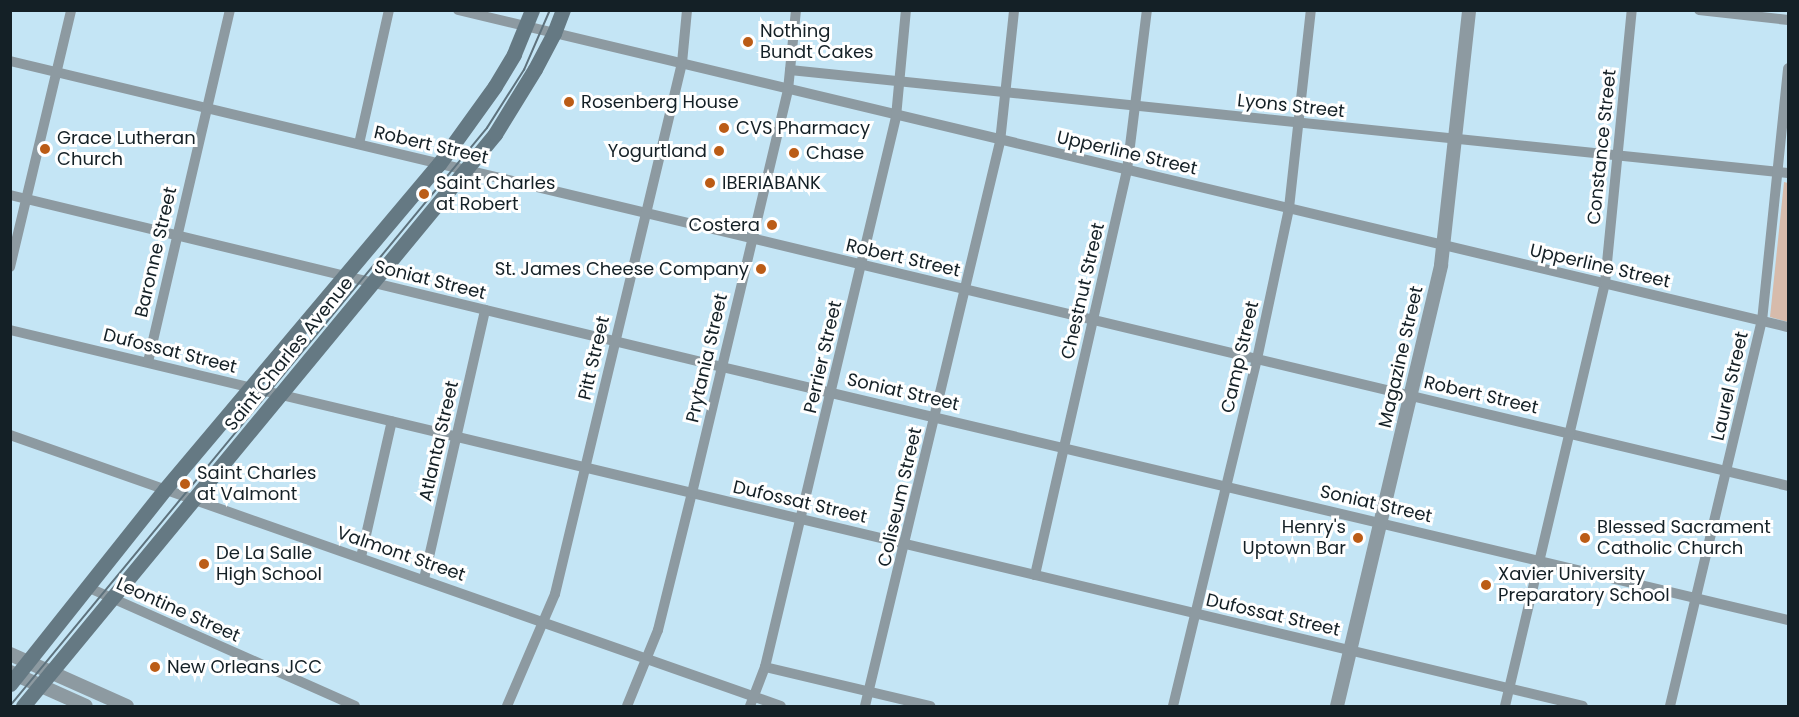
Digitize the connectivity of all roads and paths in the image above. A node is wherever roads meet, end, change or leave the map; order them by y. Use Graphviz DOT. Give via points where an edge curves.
graph roads {
  1 [pos="71,10"];
  2 [pos="230,10"];
  3 [pos="389,10"];
  4 [pos="458,10"];
  5 [pos="532,10"];
  6 [pos="563,10"];
  7 [pos="687,10"];
  8 [pos="796,10"];
  9 [pos="906,10"];
  10 [pos="1014,10"];
  11 [pos="1147,10"];
  12 [pos="1311,10"];
  13 [pos="1469,10"];
  14 [pos="1632,10"];
  15 [pos="1699,10"];
  16 [pos="1788,20"];
  17 [pos="526,27"];
  18 [pos="554,33"];
  19 [pos="10,62"];
  20 [pos="682,63"];
  21 [pos="1788,68"];
  22 [pos="790,70"];
  23 [pos="56,73"];
  24 [pos="899,81"];
  25 [pos="788,90"];
  26 [pos="1005,92"];
  27 [pos="1137,106"];
  28 [pos="206,108"];
  29 [pos="896,117"];
  30 [pos="1299,123"];
  31 [pos="1455,139"];
  32 [pos="1000,142"];
  33 [pos="359,144"];
  34 [pos="1617,156"];
  35 [pos="440,164"];
  36 [pos="466,170"];
  37 [pos="1127,170"];
  38 [pos="1783,173"];
  39 [pos="10,195"];
  40 [pos="26,198"];
  41 [pos="1289,208"];
  42 [pos="644,214"];
  43 [pos="176,234"];
  44 [pos="753,240"];
  45 [pos="1444,246"];
  46 [pos="861,265"];
  47 [pos="10,267"];
  48 [pos="346,276"];
  49 [pos="373,283"];
  50 [pos="1605,284"];
  51 [pos="965,290"];
  52 [pos="485,310"];
  53 [pos="1093,320"];
  54 [pos="1762,321"];
  55 [pos="1788,327"];
  56 [pos="10,330"];
  57 [pos="615,341"];
  58 [pos="1257,359"];
  59 [pos="148,362"];
  60 [pos="722,367"];
  61 [pos="251,387"];
  62 [pos="832,392"];
  63 [pos="283,394"];
  64 [pos="1410,396"];
  65 [pos="935,416"];
  66 [pos="392,421"];
  67 [pos="1568,433"];
  68 [pos="10,435"];
  69 [pos="457,437"];
  70 [pos="1064,447"];
  71 [pos="585,468"];
  72 [pos="1728,471"];
  73 [pos="1226,485"];
  74 [pos="1788,486"];
  75 [pos="165,489"];
  76 [pos="692,493"];
  77 [pos="195,500"];
  78 [pos="800,519"];
  79 [pos="1380,522"];
  80 [pos="905,544"];
  81 [pos="361,557"];
  82 [pos="1539,559"];
  83 [pos="1035,575"];
  84 [pos="424,579"];
  85 [pos="87,587"];
  86 [pos="1696,597"];
  87 [pos="114,599"];
  88 [pos="1196,614"];
  89 [pos="1788,620"];
  90 [pos="544,622"];
  91 [pos="1350,651"];
  92 [pos="10,654"];
  93 [pos="648,660"];
  94 [pos="27,662"];
  95 [pos="765,666"];
  96 [pos="50,672"];
  97 [pos="13,677"];
  98 [pos="39,685"];
  99 [pos="1509,689"];
  100 [pos="870,692"];
  101 [pos="752,702"];
  102 [pos="23,706"];
  103 [pos="86,706"];
  104 [pos="127,706"];
  105 [pos="355,706"];
  106 [pos="507,706"];
  107 [pos="627,706"];
  108 [pos="781,706"];
  109 [pos="865,706"];
  110 [pos="930,706"];
  111 [pos="1173,706"];
  112 [pos="1337,706"];
  113 [pos="1505,706"];
  114 [pos="1583,706"];
  115 [pos="1670,706"];
  1 -- 23 [label="street"];
  2 -- 28 [label="street, Baronne Street"];
  3 -- 33 [label="street"];
  4 -- 17 [label="street, Upperline Street"];
  5 -- 17 [label="main road, Saint Charles Avenue"];
  6 -- 18 [label="main road, Saint Charles Avenue"];
  7 -- 20 [label="street, Pitt Street"];
  8 -- 22 [label="street, Prytania Street"];
  9 -- 24 [label="street, Perrier Street"];
  10 -- 26 [label="street, Coliseum Street"];
  11 -- 27 [label="street, Chestnut Street"];
  12 -- 30 [label="street, Camp Street"];
  13 -- 31 [label="street, Magazine Street"];
  14 -- 34 [label="street, Constance Street"];
  15 -- 16 [label="street"];
  17 -- 18 [label="street, Upperline Street"];
  17 -- 35 [label="main road, Saint Charles Avenue" via="495,86"];
  18 -- 20 [label="street, Upperline Street"];
  18 -- 36 [label="main road, Saint Charles Avenue" via="514,106"];
  19 -- 23 [label="street, Robert Street"];
  20 -- 25 [label="street, Upperline Street"];
  20 -- 42 [label="street, Pitt Street"];
  21 -- 38 [label="street, Laurel Street"];
  22 -- 24 [label="street, Lyons Street"];
  22 -- 25 [label="street, Prytania Street"];
  23 -- 28 [label="street, Robert Street"];
  23 -- 40 [label="street"];
  24 -- 26 [label="street, Lyons Street"];
  24 -- 29 [label="street, Perrier Street"];
  25 -- 29 [label="street, Upperline Street"];
  25 -- 44 [label="street, Prytania Street"];
  26 -- 27 [label="street, Lyons Street"];
  26 -- 32 [label="street, Coliseum Street"];
  27 -- 30 [label="street, Lyons Street"];
  27 -- 37 [label="street, Chestnut Street"];
  28 -- 33 [label="street, Robert Street"];
  28 -- 43 [label="street, Baronne Street"];
  29 -- 32 [label="street, Upperline Street"];
  29 -- 46 [label="street, Perrier Street"];
  30 -- 31 [label="street, Lyons Street"];
  30 -- 41 [label="street, Camp Street"];
  31 -- 34 [label="street, Lyons Street"];
  31 -- 45 [label="street, Magazine Street"];
  32 -- 37 [label="street, Upperline Street"];
  32 -- 51 [label="street, Coliseum Street"];
  33 -- 35 [label="street, Robert Street"];
  34 -- 38 [label="street, Lyons Street"];
  34 -- 50 [label="street, Constance Street"];
  35 -- 36 [label="street, Robert Street"];
  35 -- 48 [label="main road, Saint Charles Avenue"];
  36 -- 42 [label="street, Robert Street"];
  36 -- 49 [label="main road, Saint Charles Avenue"];
  37 -- 41 [label="street, Upperline Street"];
  37 -- 53 [label="street, Chestnut Street"];
  38 -- 54 [label="street, Laurel Street"];
  39 -- 40 [label="street, Soniat Street"];
  40 -- 43 [label="street, Soniat Street"];
  40 -- 47 [label="street"];
  41 -- 45 [label="street, Upperline Street"];
  41 -- 58 [label="street, Camp Street"];
  42 -- 44 [label="street, Robert Street"];
  42 -- 57 [label="street, Pitt Street"];
  43 -- 48 [label="street, Soniat Street"];
  43 -- 59 [label="street, Baronne Street"];
  44 -- 46 [label="street, Robert Street"];
  44 -- 60 [label="street, Prytania Street"];
  45 -- 50 [label="street, Upperline Street"];
  45 -- 64 [label="street, Magazine Street"];
  46 -- 51 [label="street, Robert Street"];
  46 -- 62 [label="street, Perrier Street"];
  48 -- 49 [label="street, Soniat Street"];
  48 -- 61 [label="main road, Saint Charles Avenue"];
  49 -- 52 [label="street, Soniat Street"];
  49 -- 63 [label="main road, Saint Charles Avenue"];
  50 -- 54 [label="street, Upperline Street"];
  50 -- 67 [label="street, Constance Street"];
  51 -- 53 [label="street, Robert Street"];
  51 -- 65 [label="street, Coliseum Street"];
  52 -- 57 [label="street, Soniat Street"];
  52 -- 69 [label="street, Atlanta Street"];
  53 -- 58 [label="street, Robert Street"];
  53 -- 70 [label="street, Chestnut Street"];
  54 -- 55 [label="street, Upperline Street"];
  54 -- 72 [label="street, Laurel Street"];
  56 -- 59 [label="street, Dufossat Street"];
  57 -- 60 [label="street, Soniat Street"];
  57 -- 71 [label="street, Pitt Street"];
  58 -- 64 [label="street, Robert Street"];
  58 -- 73 [label="street, Camp Street"];
  59 -- 61 [label="street, Dufossat Street"];
  60 -- 62 [label="street, Soniat Street"];
  60 -- 76 [label="street, Prytania Street"];
  61 -- 63 [label="street, Dufossat Street"];
  61 -- 75 [label="main road, Saint Charles Avenue"];
  62 -- 65 [label="street, Soniat Street"];
  62 -- 78 [label="street, Perrier Street"];
  63 -- 66 [label="street, Dufossat Street"];
  63 -- 77 [label="main road, Saint Charles Avenue"];
  64 -- 67 [label="street, Robert Street"];
  64 -- 79 [label="street, Magazine Street"];
  65 -- 70 [label="street, Soniat Street"];
  65 -- 80 [label="street, Coliseum Street"];
  66 -- 69 [label="street, Dufossat Street"];
  66 -- 81 [label="street"];
  67 -- 72 [label="street, Robert Street"];
  67 -- 82 [label="street, Constance Street"];
  68 -- 75 [label="street, Valmont Street"];
  69 -- 71 [label="street, Dufossat Street"];
  69 -- 84 [label="street, Atlanta Street"];
  70 -- 73 [label="street, Soniat Street"];
  70 -- 83 [label="street, Chestnut Street"];
  71 -- 76 [label="street, Dufossat Street"];
  71 -- 90 [label="street, Pitt Street" via="555,594"];
  72 -- 74 [label="street, Robert Street"];
  72 -- 86 [label="street, Laurel Street"];
  73 -- 79 [label="street, Soniat Street"];
  73 -- 88 [label="street, Camp Street"];
  75 -- 77 [label="street, Valmont Street"];
  75 -- 85 [label="main road, Saint Charles Avenue"];
  76 -- 78 [label="street, Dufossat Street"];
  76 -- 93 [label="street, Prytania Street"];
  77 -- 81 [label="street, Valmont Street"];
  77 -- 87 [label="main road, Saint Charles Avenue"];
  78 -- 80 [label="street, Dufossat Street"];
  78 -- 95 [label="street, Perrier Street"];
  79 -- 82 [label="street, Soniat Street"];
  79 -- 91 [label="street, Magazine Street"];
  80 -- 83 [label="street, Dufossat Street"];
  80 -- 100 [label="street, Coliseum Street"];
  81 -- 84 [label="street, Valmont Street"];
  82 -- 86 [label="street, Soniat Street"];
  82 -- 99 [label="street, Constance Street"];
  83 -- 88 [label="street, Dufossat Street"];
  84 -- 90 [label="street, Valmont Street"];
  85 -- 87 [label="street, Leontine Street"];
  85 -- 94 [label="main road, Saint Charles Avenue"];
  86 -- 89 [label="street, Soniat Street"];
  86 -- 115 [label="street, Laurel Street"];
  87 -- 96 [label="main road, Saint Charles Avenue"];
  87 -- 105 [label="street, Leontine Street"];
  88 -- 91 [label="street, Dufossat Street"];
  88 -- 111 [label="street, Camp Street"];
  90 -- 93 [label="street, Valmont Street"];
  90 -- 106 [label="street, Pitt Street"];
  91 -- 99 [label="street, Dufossat Street"];
  91 -- 112 [label="street, Magazine Street"];
  92 -- 94 [label="street"];
  93 -- 101 [label="street, Valmont Street"];
  93 -- 107 [label="street, Prytania Street"];
  94 -- 96 [label="street"];
  94 -- 97 [label="main road, Saint Charles Avenue"];
  95 -- 100 [label="street"];
  95 -- 101 [label="street, Perrier Street"];
  96 -- 98 [label="main road, Saint Charles Avenue"];
  96 -- 104 [label="street"];
  97 -- 98 [label="street"];
  98 -- 102 [label="main road, Saint Charles Avenue"];
  98 -- 103 [label="street"];
  99 -- 113 [label="street, Constance Street"];
  99 -- 114 [label="street, Dufossat Street"];
  100 -- 109 [label="street, Coliseum Street"];
  100 -- 110 [label="street"];
  101 -- 108 [label="street, Valmont Street"];
}
